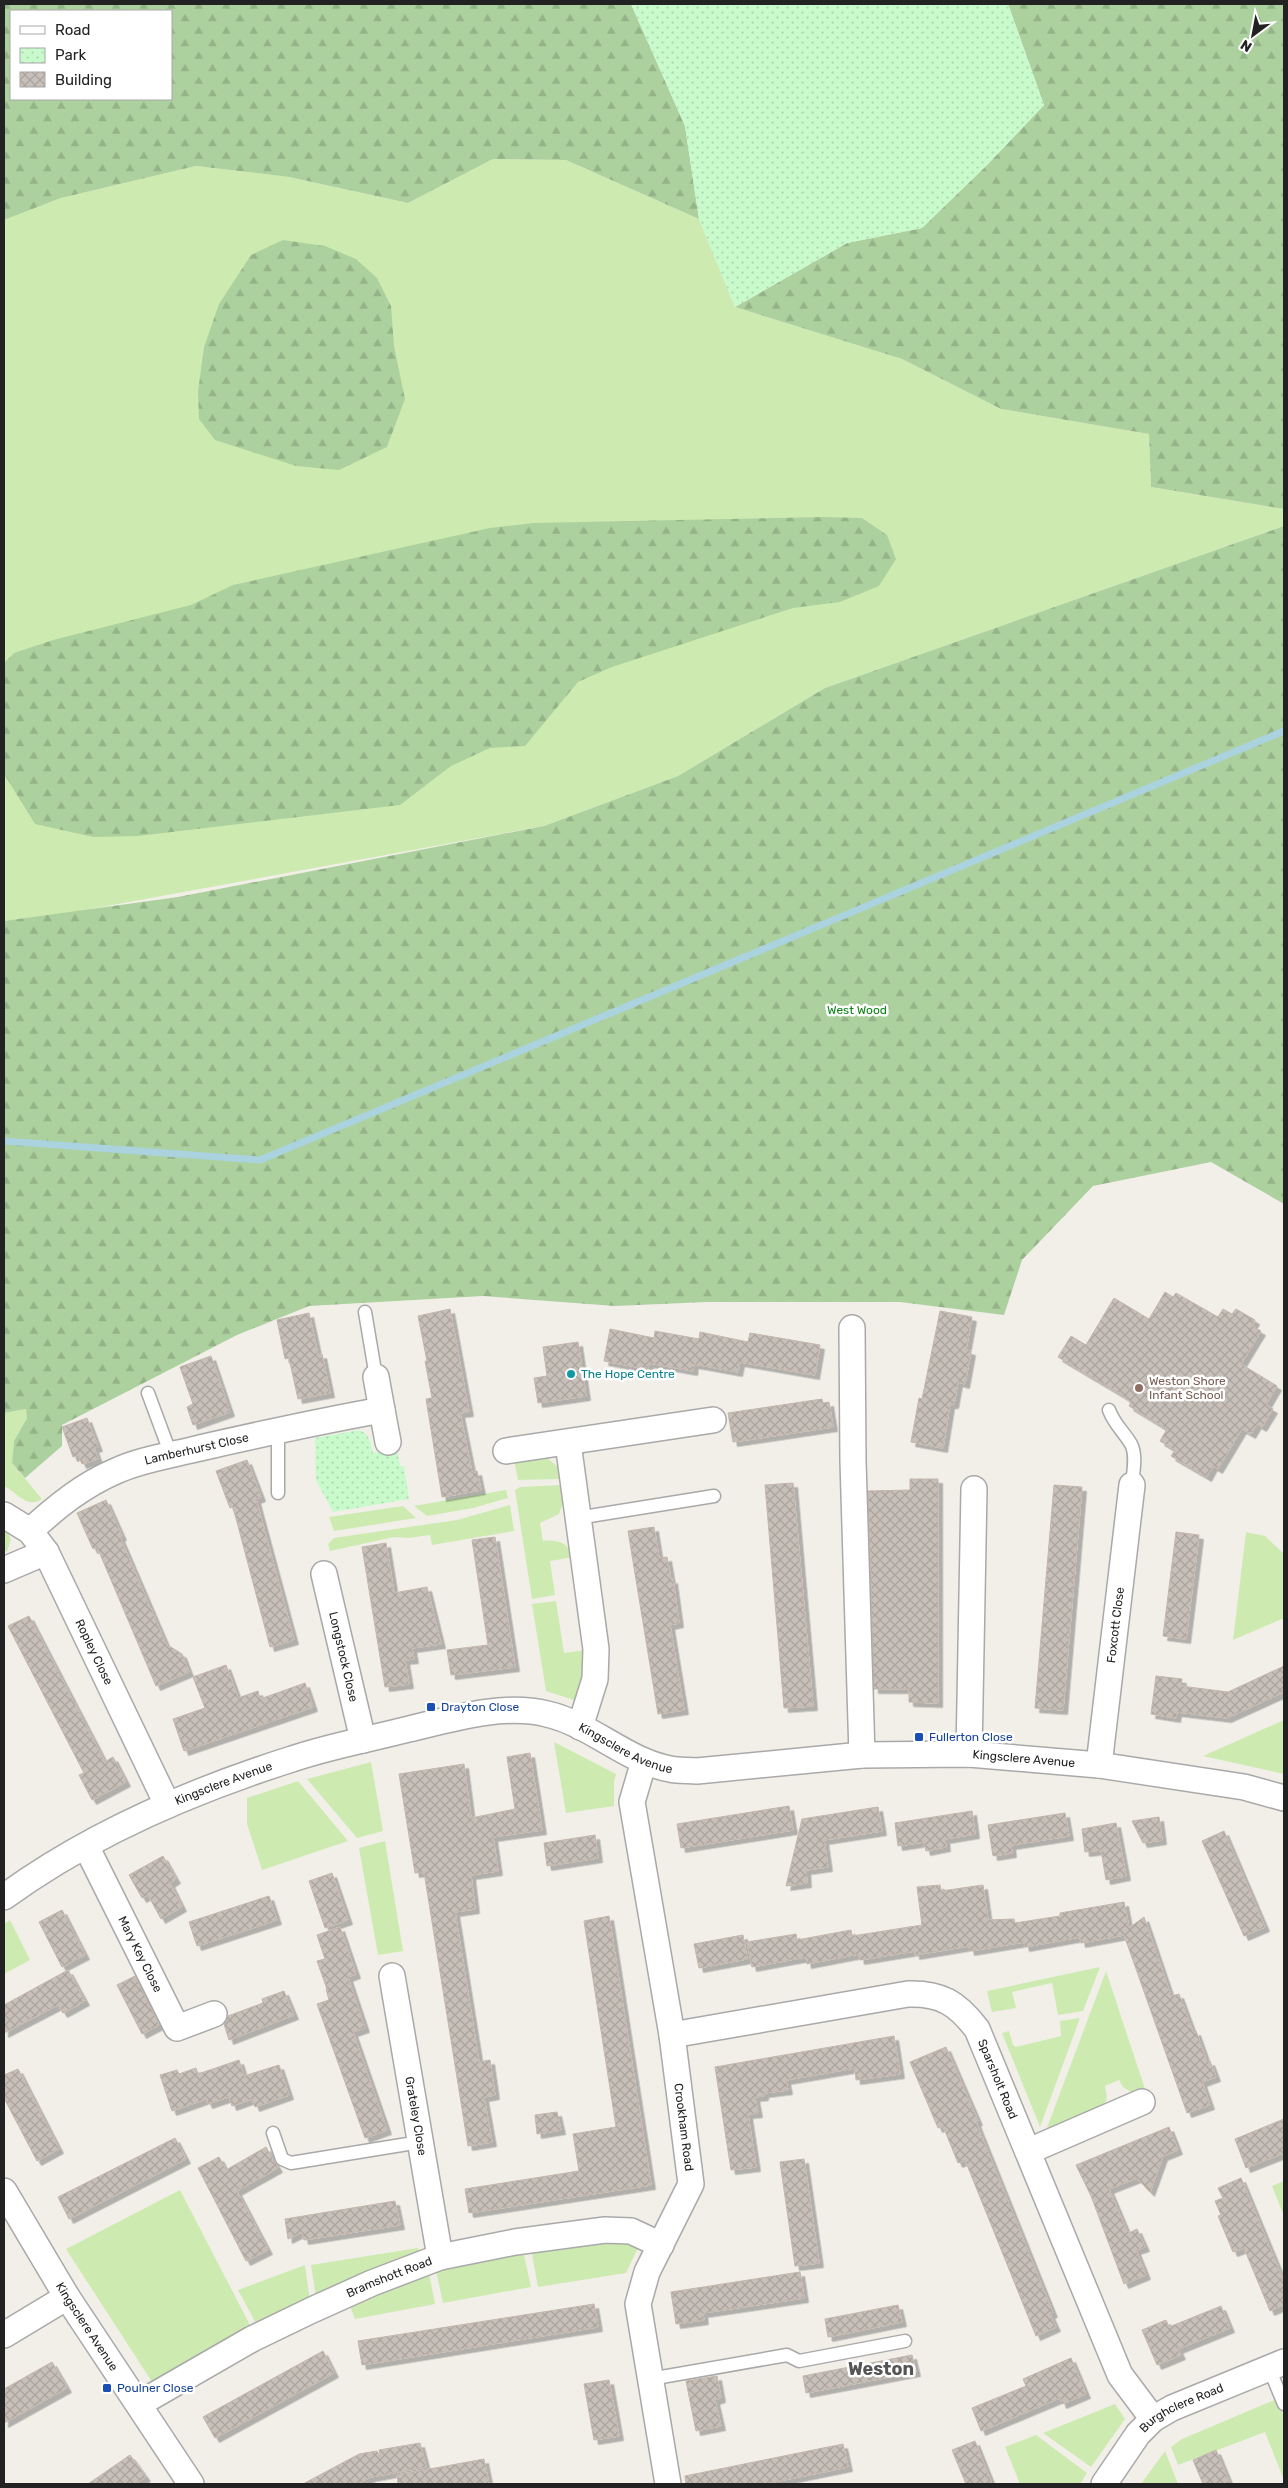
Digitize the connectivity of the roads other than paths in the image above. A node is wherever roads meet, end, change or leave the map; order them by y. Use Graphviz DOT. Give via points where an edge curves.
graph roads {
  1 [pos="365,1312"];
  2 [pos="852,1328"];
  3 [pos="376,1377"];
  4 [pos="148,1393"];
  5 [pos="382,1410"];
  6 [pos="1109,1410"];
  7 [pos="713,1420"];
  8 [pos="278,1430"];
  9 [pos="388,1442"];
  10 [pos="568,1444"];
  11 [pos="506,1451"];
  12 [pos="171,1455"];
  13 [pos="1132,1485"];
  14 [pos="974,1489"];
  15 [pos="278,1493"];
  16 [pos="714,1496"];
  17 [pos="4,1514"];
  18 [pos="578,1518"];
  19 [pos="30,1531"];
  20 [pos="46,1552"];
  21 [pos="4,1570"];
  22 [pos="324,1574"];
  23 [pos="580,1728"];
  24 [pos="363,1740"];
  25 [pos="969,1754"];
  26 [pos="862,1755"];
  27 [pos="644,1761"];
  28 [pos="1099,1765"];
  29 [pos="1284,1798"];
  30 [pos="167,1804"];
  31 [pos="86,1846"];
  32 [pos="4,1897"];
  33 [pos="392,1976"];
  34 [pos="214,2014"];
  35 [pos="672,2035"];
  36 [pos="1142,2102"];
  37 [pos="273,2133"];
  38 [pos="420,2142"];
  39 [pos="1029,2151"];
  40 [pos="4,2191"];
  41 [pos="661,2245"];
  42 [pos="440,2257"];
  43 [pos="67,2297"];
  44 [pos="4,2334"];
  45 [pos="905,2341"];
  46 [pos="1277,2365"];
  47 [pos="650,2379"];
  48 [pos="139,2404"];
  49 [pos="1284,2404"];
  50 [pos="1153,2419"];
  51 [pos="184,2482"];
  52 [pos="668,2484"];
  53 [pos="1104,2484"];
  1 -- 3 [label="lane"];
  2 -- 26 [label="street"];
  3 -- 5 [label="street"];
  4 -- 12 [label="lane"];
  5 -- 8 [label="street, Lamberhurst Close"];
  5 -- 9 [label="street"];
  6 -- 13 [label="lane" via="1134,1450"];
  7 -- 10 [label="street"];
  8 -- 12 [label="street, Lamberhurst Close"];
  8 -- 15 [label="lane"];
  10 -- 11 [label="street"];
  10 -- 18 [label="street"];
  12 -- 19 [label="street, Lamberhurst Close" via="118,1470 91,1483"];
  13 -- 28 [label="street, Foxcott Close"];
  14 -- 25 [label="street"];
  16 -- 18 [label="lane"];
  17 -- 19 [label="street, Ropley Close"];
  18 -- 23 [label="street" via="596,1649 595,1679"];
  19 -- 20 [label="street, Ropley Close"];
  20 -- 21 [label="street"];
  20 -- 30 [label="street, Ropley Close"];
  22 -- 24 [label="street, Longstock Close"];
  23 -- 24 [label="street, Kingsclere Avenue" via="547,1714 502,1711"];
  23 -- 27 [label="street, Kingsclere Avenue"];
  24 -- 30 [label="street, Kingsclere Avenue" via="294,1758"];
  25 -- 26 [label="street, Kingsclere Avenue"];
  25 -- 28 [label="street, Kingsclere Avenue"];
  26 -- 27 [label="street, Kingsclere Avenue" via="697,1771 670,1769"];
  27 -- 35 [label="street, Crookham Road" via="632,1802"];
  28 -- 29 [label="street, Kingsclere Avenue" via="1244,1787"];
  30 -- 31 [label="street, Kingsclere Avenue"];
  31 -- 32 [label="street, Kingsclere Avenue"];
  31 -- 34 [label="street, Mary Key Close" via="177,2028"];
  33 -- 38 [label="street, Grateley Close"];
  35 -- 39 [label="street, Sparsholt Road" via="908,1994 926,1994 947,2000 964,2012 977,2029"];
  35 -- 41 [label="street, Crookham Road" via="692,2184"];
  36 -- 39 [label="street"];
  37 -- 38 [label="lane" via="282,2159 291,2163"];
  38 -- 42 [label="street, Grateley Close"];
  39 -- 50 [label="street, Sparsholt Road" via="1120,2375"];
  40 -- 43 [label="street, Kingsclere Avenue"];
  41 -- 42 [label="street, Bramshott Road" via="631,2231 605,2230 515,2242"];
  41 -- 47 [label="street, Crookham Road" via="647,2272 638,2304"];
  42 -- 48 [label="street, Bramshott Road" via="372,2283 252,2339"];
  43 -- 44 [label="street"];
  43 -- 48 [label="street, Kingsclere Avenue"];
  45 -- 47 [label="lane" via="799,2361 787,2355"];
  46 -- 49 [label="lane"];
  46 -- 50 [label="street, Burghclere Road"];
  47 -- 52 [label="street, Crookham Road"];
  48 -- 51 [label="street, Kingsclere Avenue"];
  50 -- 53 [label="street, Burghclere Road" via="1138,2434"];
}
